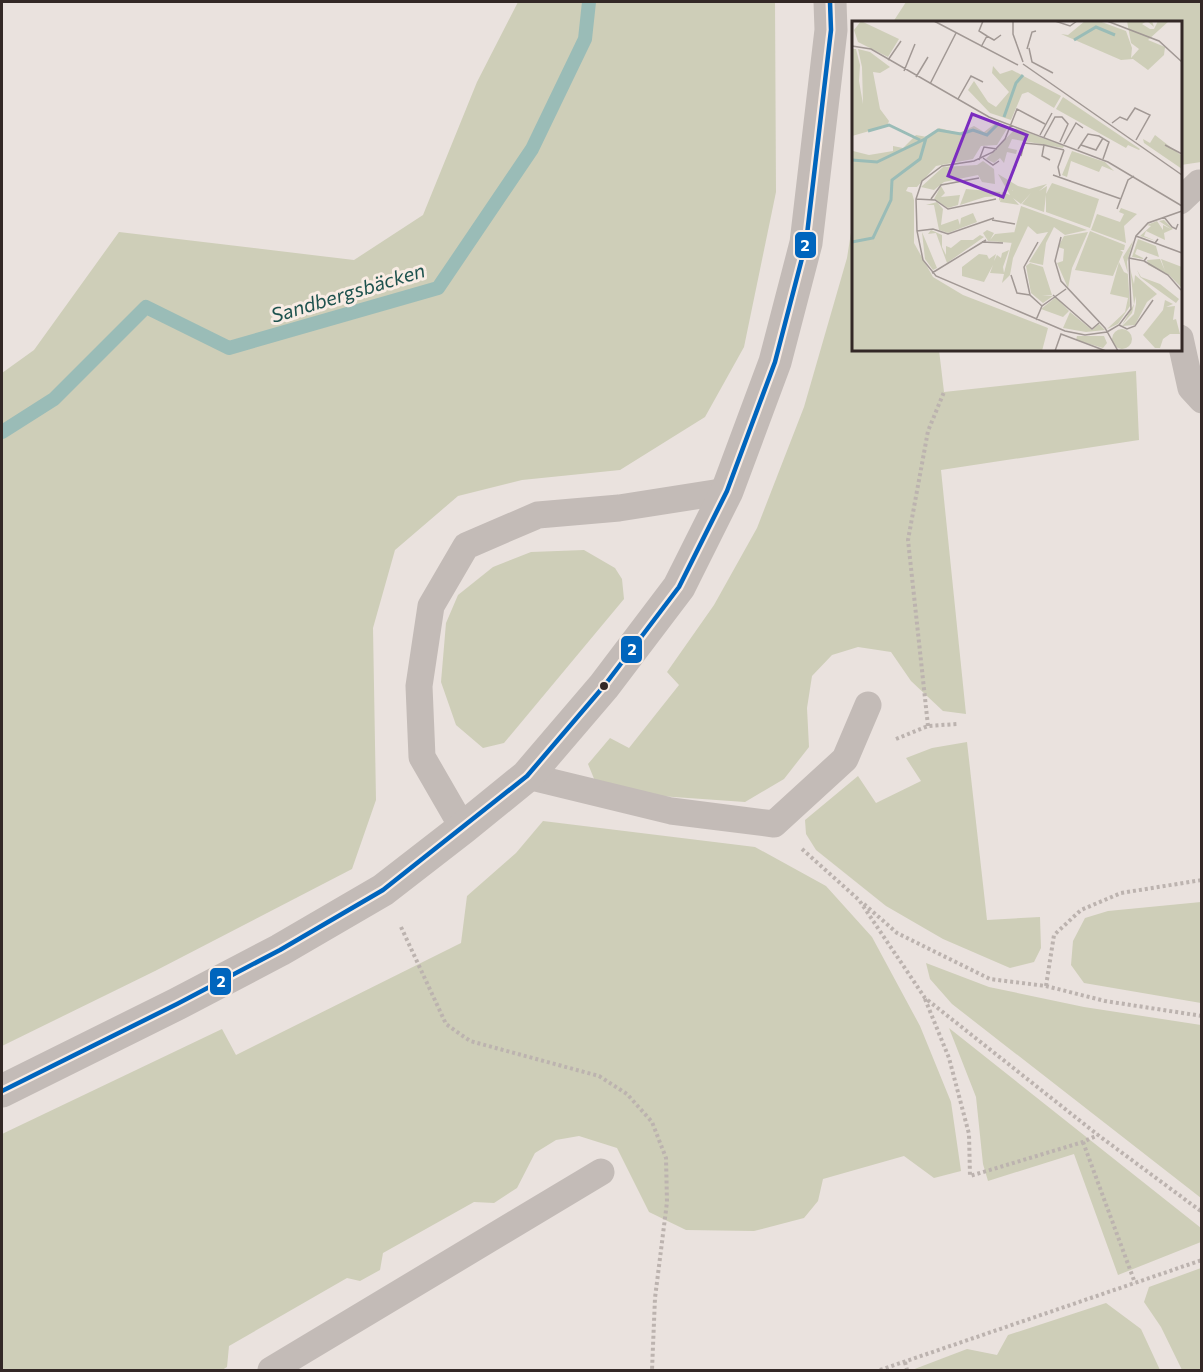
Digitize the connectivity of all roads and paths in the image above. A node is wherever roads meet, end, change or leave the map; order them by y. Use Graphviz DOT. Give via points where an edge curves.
graph roads {
  1 [pos="830,2"];
  2 [pos="1202,183"];
  3 [pos="1182,199"];
  4 [pos="1182,347"];
  5 [pos="944,392"];
  6 [pos="1202,400"];
  7 [pos="727,490"];
  8 [pos="868,705"];
  9 [pos="957,724"];
  10 [pos="928,726"];
  11 [pos="845,759"];
  12 [pos="527,776"];
  13 [pos="774,824"];
  14 [pos="463,828"];
  15 [pos="1202,880"];
  16 [pos="859,900"];
  17 [pos="401,926"];
  18 [pos="1046,986"];
  19 [pos="925,998"];
  20 [pos="1202,1016"];
  21 [pos="2,1091"];
  22 [pos="1098,1135"];
  23 [pos="1083,1142"];
  24 [pos="601,1172"];
  25 [pos="1202,1212"];
  26 [pos="1202,1260"];
  27 [pos="1135,1283"];
  28 [pos="905,1362"];
  29 [pos="271,1371"];
  30 [pos="652,1371"];
  31 [pos="880,1371"];
  32 [pos="907,1371"];
  1 -- 7 [label="street" via="831,30 806,243 775,362"];
  2 -- 3 [label="lane"];
  4 -- 6 [label="lane" via="1191,388"];
  5 -- 10 [label="path" via="928,431 908,540"];
  7 -- 12 [label="street" via="679,587 604,686"];
  7 -- 14 [label="lane" via="619,508 538,514 466,546 431,606 419,686 422,757"];
  8 -- 11 [label="lane"];
  9 -- 10 [label="path"];
  10 -- 11 [label="path"];
  11 -- 13 [label="lane"];
  12 -- 13 [label="lane" via="671,811"];
  12 -- 14 [label="street"];
  13 -- 16 [label="path"];
  14 -- 21 [label="street" via="383,890 280,950"];
  15 -- 18 [label="path" via="1121,893 1081,910 1054,935"];
  16 -- 18 [label="path" via="897,933 990,979"];
  16 -- 19 [label="path"];
  17 -- 30 [label="path" via="446,1024 470,1041 599,1076 627,1094 652,1122 666,1158 667,1202 655,1298"];
  18 -- 20 [label="path" via="1105,1001"];
  19 -- 22 [label="path"];
  19 -- 23 [label="path" via="949,1058 969,1134 970,1176"];
  22 -- 23 [label="path"];
  22 -- 25 [label="path"];
  23 -- 27 [label="path"];
  24 -- 29 [label="lane"];
  26 -- 27 [label="path"];
  27 -- 28 [label="path"];
  28 -- 31 [label="path"];
  28 -- 32 [label="path"];
}
